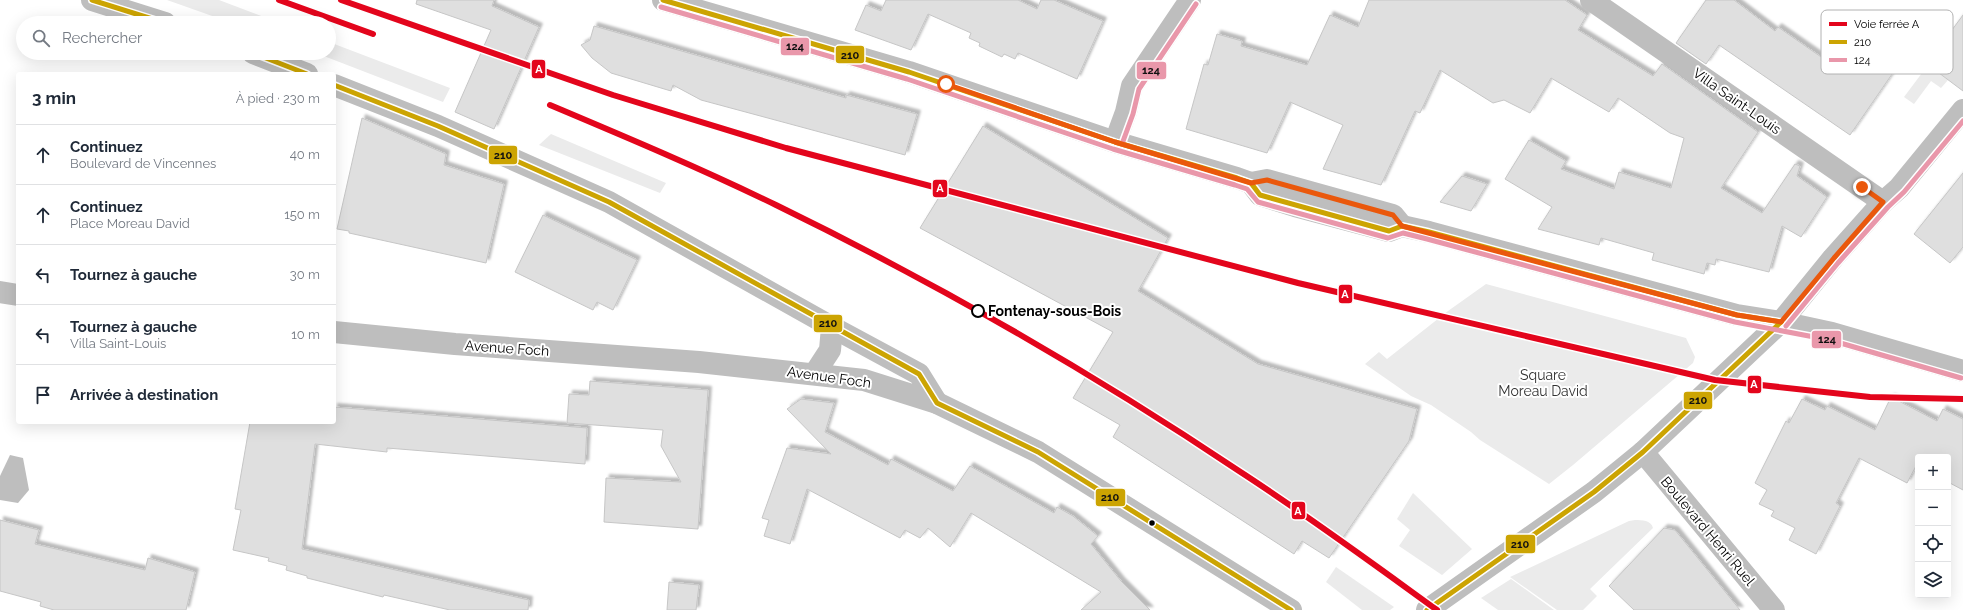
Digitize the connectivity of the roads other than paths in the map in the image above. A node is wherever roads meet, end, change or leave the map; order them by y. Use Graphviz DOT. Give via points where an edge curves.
graph roads {
  1 [pos="92,0"];
  2 [pos="663,0"];
  3 [pos="1190,0"];
  4 [pos="1591,0"];
  5 [pos="143,16"];
  6 [pos="271,60"];
  7 [pos="302,72"];
  8 [pos="336,86"];
  9 [pos="1963,110"];
  10 [pos="1115,142"];
  11 [pos="1883,202"];
  12 [pos="0,292"];
  13 [pos="16,295"];
  14 [pos="1781,322"];
  15 [pos="832,327"];
  16 [pos="336,332"];
  17 [pos="1963,371"];
  18 [pos="815,373"];
  19 [pos="937,403"];
  20 [pos="1643,452"];
  21 [pos="1291,610"];
  22 [pos="1427,610"];
  23 [pos="1774,610"];
  1 -- 5 [label="street"];
  2 -- 10 [label="street" via="909,72"];
  3 -- 10 [label="street" via="1132,86"];
  4 -- 11 [label="street, Villa Saint-Louis"];
  6 -- 7 [label="street"];
  8 -- 15 [label="street" via="438,126 609,202"];
  9 -- 11 [label="street" via="1899,188"];
  10 -- 14 [label="street" via="1251,183 1260,195 1295,206 1389,231 1402,226 1737,315"];
  11 -- 14 [label="street"];
  12 -- 13 [label="street"];
  14 -- 17 [label="street" via="1832,333"];
  14 -- 20 [label="street"];
  15 -- 18 [label="street" via="830,350"];
  15 -- 19 [label="street" via="919,374"];
  16 -- 18 [label="street, Avenue Foch"];
  18 -- 19 [label="street, Avenue Foch" via="864,380"];
  19 -- 21 [label="street, Avenue Foch" via="1038,452"];
  20 -- 22 [label="street" via="1594,492"];
  20 -- 23 [label="street, Boulevard Henri Ruel"];
}
